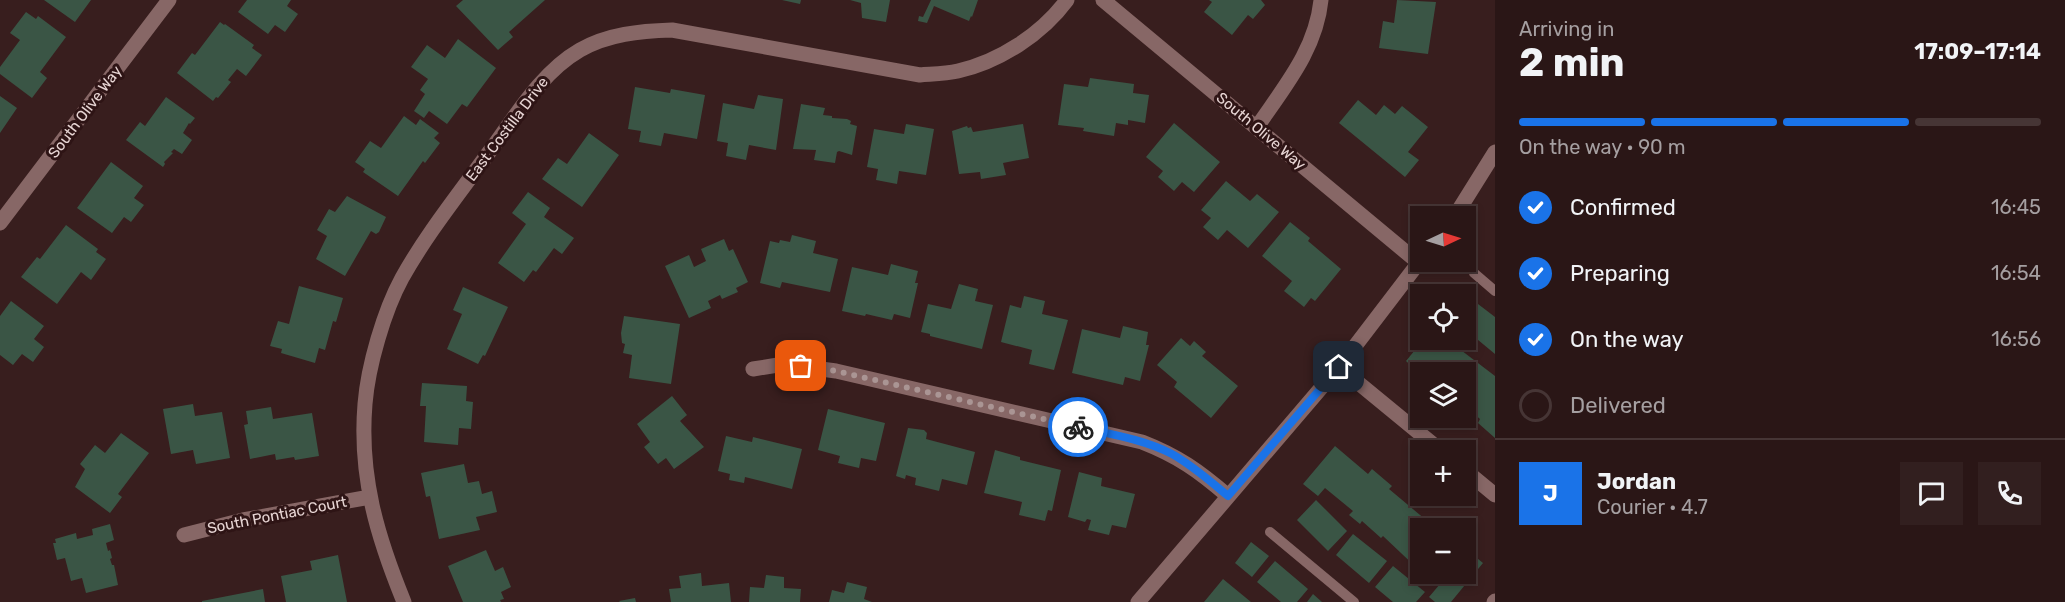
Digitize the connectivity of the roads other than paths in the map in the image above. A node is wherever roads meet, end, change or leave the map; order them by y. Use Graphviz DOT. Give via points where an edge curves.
graph roads {
  1 [pos="169,0"];
  2 [pos="1066,0"];
  3 [pos="1103,0"];
  4 [pos="1321,0"];
  5 [pos="1257,127"];
  6 [pos="1495,152"];
  7 [pos="1461,206"];
  8 [pos="0,224"];
  9 [pos="1410,254"];
  10 [pos="1412,272"];
  11 [pos="1474,273"];
  12 [pos="1495,291"];
  13 [pos="1339,367"];
  14 [pos="753,369"];
  15 [pos="1428,440"];
  16 [pos="1476,479"];
  17 [pos="1495,495"];
  18 [pos="1228,496"];
  19 [pos="370,497"];
  20 [pos="1270,532"];
  21 [pos="184,535"];
  22 [pos="404,602"];
  23 [pos="1138,602"];
  24 [pos="1354,602"];
  1 -- 8 [label="street, South Olive Way"];
  2 -- 19 [label="street, East Costilla Drive" via="1057,14 1025,41 956,72 920,75 672,30 636,31 580,50 554,69 534,92 401,279 377,339 365,403 364,456"];
  3 -- 5 [label="street, South Olive Way"];
  4 -- 5 [label="street" via="1304,59"];
  5 -- 9 [label="street, South Olive Way"];
  6 -- 7 [label="street"];
  10 -- 13 [label="street"];
  11 -- 12 [label="lane"];
  13 -- 15 [label="street"];
  13 -- 18 [label="street"];
  14 -- 18 [label="street" via="784,364 836,371 1143,442 1191,466"];
  16 -- 17 [label="street"];
  18 -- 23 [label="street"];
  19 -- 21 [label="street, South Pontiac Court"];
  19 -- 22 [label="street, East Costilla Drive"];
  20 -- 24 [label="lane"];
}
